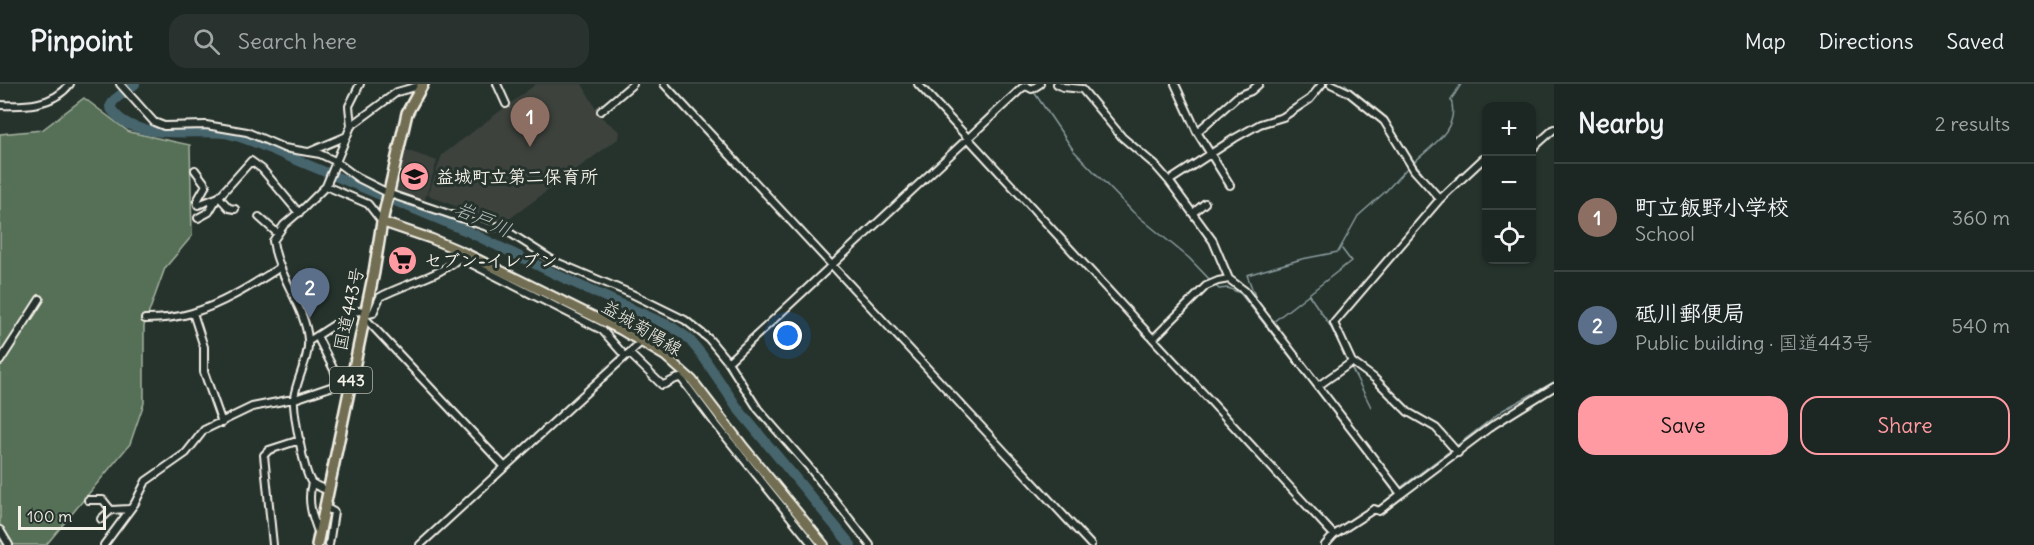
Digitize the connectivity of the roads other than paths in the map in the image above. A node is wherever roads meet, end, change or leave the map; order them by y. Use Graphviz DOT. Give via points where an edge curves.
graph roads {
  1 [pos="70,84"];
  2 [pos="120,84"];
  3 [pos="359,84"];
  4 [pos="497,84"];
  5 [pos="633,84"];
  6 [pos="664,84"];
  7 [pos="918,84"];
  8 [pos="1040,84"];
  9 [pos="1057,84"];
  10 [pos="1175,84"];
  11 [pos="1259,84"];
  12 [pos="1322,84"];
  13 [pos="1331,84"];
  14 [pos="422,85"];
  15 [pos="506,104"];
  16 [pos="0,105"];
  17 [pos="601,111"];
  18 [pos="351,126"];
  19 [pos="1554,129"];
  20 [pos="1197,132"];
  21 [pos="347,136"];
  22 [pos="968,139"];
  23 [pos="1536,145"];
  24 [pos="309,152"];
  25 [pos="1210,154"];
  26 [pos="1482,160"];
  27 [pos="334,164"];
  28 [pos="195,170"];
  29 [pos="1169,181"];
  30 [pos="1230,185"];
  31 [pos="326,186"];
  32 [pos="390,194"];
  33 [pos="219,197"];
  34 [pos="1440,199"];
  35 [pos="1205,203"];
  36 [pos="235,209"];
  37 [pos="299,213"];
  38 [pos="1193,213"];
  39 [pos="259,217"];
  40 [pos="198,218"];
  41 [pos="383,218"];
  42 [pos="277,233"];
  43 [pos="462,255"];
  44 [pos="832,267"];
  45 [pos="279,268"];
  46 [pos="1229,279"];
  47 [pos="40,299"];
  48 [pos="193,313"];
  49 [pos="365,314"];
  50 [pos="145,320"];
  51 [pos="317,336"];
  52 [pos="1152,339"];
  53 [pos="309,341"];
  54 [pos="641,342"];
  55 [pos="627,354"];
  56 [pos="0,361"];
  57 [pos="728,362"];
  58 [pos="1352,362"];
  59 [pos="346,383"];
  60 [pos="1318,386"];
  61 [pos="1554,387"];
  62 [pos="294,399"];
  63 [pos="222,423"];
  64 [pos="300,441"];
  65 [pos="179,445"];
  66 [pos="186,453"];
  67 [pos="1458,453"];
  68 [pos="505,467"];
  69 [pos="312,483"];
  70 [pos="328,491"];
  71 [pos="1401,494"];
  72 [pos="88,500"];
  73 [pos="325,507"];
  74 [pos="129,509"];
  75 [pos="111,510"];
  76 [pos="100,519"];
  77 [pos="0,530"];
  78 [pos="1334,535"];
  79 [pos="318,540"];
  80 [pos="9,545"];
  81 [pos="104,545"];
  82 [pos="273,545"];
  83 [pos="328,545"];
  84 [pos="420,545"];
  85 [pos="813,545"];
  86 [pos="824,545"];
  87 [pos="870,545"];
  88 [pos="1091,545"];
  89 [pos="1325,545"];
  1 -- 16 [label="street" via="44,102"];
  2 -- 24 [label="street" via="142,111 164,126 226,128 248,132 284,148"];
  3 -- 18 [label="street" via="349,106"];
  4 -- 15 [label="street"];
  5 -- 17 [label="street"];
  6 -- 44 [label="street"];
  7 -- 22 [label="street"];
  8 -- 22 [label="street" via="1032,89 1022,88"];
  9 -- 29 [label="street" via="1082,89 1122,137"];
  10 -- 20 [label="street"];
  11 -- 20 [label="street" via="1238,96"];
  12 -- 25 [label="street" via="1310,99 1283,117 1260,124"];
  13 -- 34 [label="street" via="1348,92 1384,121 1414,170"];
  14 -- 18 [label="street" via="397,92"];
  14 -- 32 [label="highway, 国道443号 / 443" via="407,113"];
  18 -- 21 [label="street"];
  19 -- 23 [label="street"];
  20 -- 25 [label="street"];
  21 -- 24 [label="street"];
  21 -- 27 [label="street"];
  22 -- 44 [label="street"];
  22 -- 52 [label="street"];
  24 -- 27 [label="street"];
  25 -- 29 [label="street"];
  25 -- 30 [label="street"];
  26 -- 34 [label="street"];
  27 -- 31 [label="street"];
  27 -- 32 [label="street"];
  28 -- 33 [label="street" via="206,185 198,206"];
  29 -- 38 [label="street"];
  31 -- 37 [label="street"];
  31 -- 41 [label="street" via="368,204"];
  32 -- 41 [label="highway, 国道443号 / 443"];
  32 -- 57 [label="street" via="490,228 499,226 538,253 685,320 709,339"];
  33 -- 36 [label="street"];
  33 -- 37 [label="street" via="251,161"];
  33 -- 40 [label="street" via="209,212"];
  34 -- 58 [label="street" via="1334,323"];
  35 -- 38 [label="street"];
  37 -- 42 [label="street"];
  38 -- 46 [label="street" via="1213,241"];
  39 -- 42 [label="street"];
  41 -- 43 [label="main road, 益城菊陽線"];
  41 -- 49 [label="highway, 国道443号 / 443"];
  42 -- 45 [label="street" via="273,241"];
  43 -- 49 [label="street" via="435,273 380,297 373,313"];
  43 -- 54 [label="main road, 益城菊陽線"];
  43 -- 55 [label="street" via="602,330"];
  44 -- 57 [label="street"];
  44 -- 88 [label="street"];
  45 -- 48 [label="street" via="242,291"];
  45 -- 53 [label="street" via="302,315"];
  46 -- 52 [label="street" via="1206,286"];
  46 -- 60 [label="street" via="1245,291"];
  47 -- 56 [label="street"];
  48 -- 50 [label="street"];
  48 -- 63 [label="street" via="204,346 204,372"];
  49 -- 51 [label="street" via="354,312"];
  49 -- 59 [label="highway, 国道443号 / 443"];
  49 -- 68 [label="street"];
  51 -- 53 [label="street"];
  51 -- 59 [label="street"];
  52 -- 78 [label="street"];
  53 -- 62 [label="street"];
  54 -- 55 [label="street"];
  54 -- 86 [label="main road, 益城菊陽線" via="666,356 692,381"];
  55 -- 68 [label="street"];
  55 -- 85 [label="street" via="662,385 681,378"];
  57 -- 87 [label="street" via="758,409"];
  58 -- 60 [label="street"];
  58 -- 67 [label="street" via="1407,412 1436,428"];
  59 -- 62 [label="street"];
  59 -- 70 [label="highway, 国道443号 / 443"];
  60 -- 71 [label="street"];
  61 -- 67 [label="street" via="1493,425"];
  62 -- 63 [label="street" via="252,407"];
  62 -- 64 [label="street"];
  63 -- 66 [label="street" via="204,429"];
  64 -- 69 [label="street"];
  64 -- 82 [label="street" via="264,455"];
  65 -- 66 [label="street"];
  66 -- 74 [label="street" via="146,481"];
  67 -- 71 [label="street"];
  68 -- 84 [label="street"];
  69 -- 70 [label="street"];
  69 -- 79 [label="street" via="309,494"];
  70 -- 73 [label="highway, 国道443号 / 443"];
  71 -- 78 [label="street" via="1379,511 1374,509"];
  72 -- 75 [label="street" via="103,500"];
  73 -- 79 [label="highway, 国道443号 / 443"];
  73 -- 83 [label="street" via="334,512"];
  74 -- 75 [label="street"];
  74 -- 81 [label="street"];
  75 -- 76 [label="street"];
  77 -- 80 [label="street"];
  78 -- 89 [label="street"];
}
